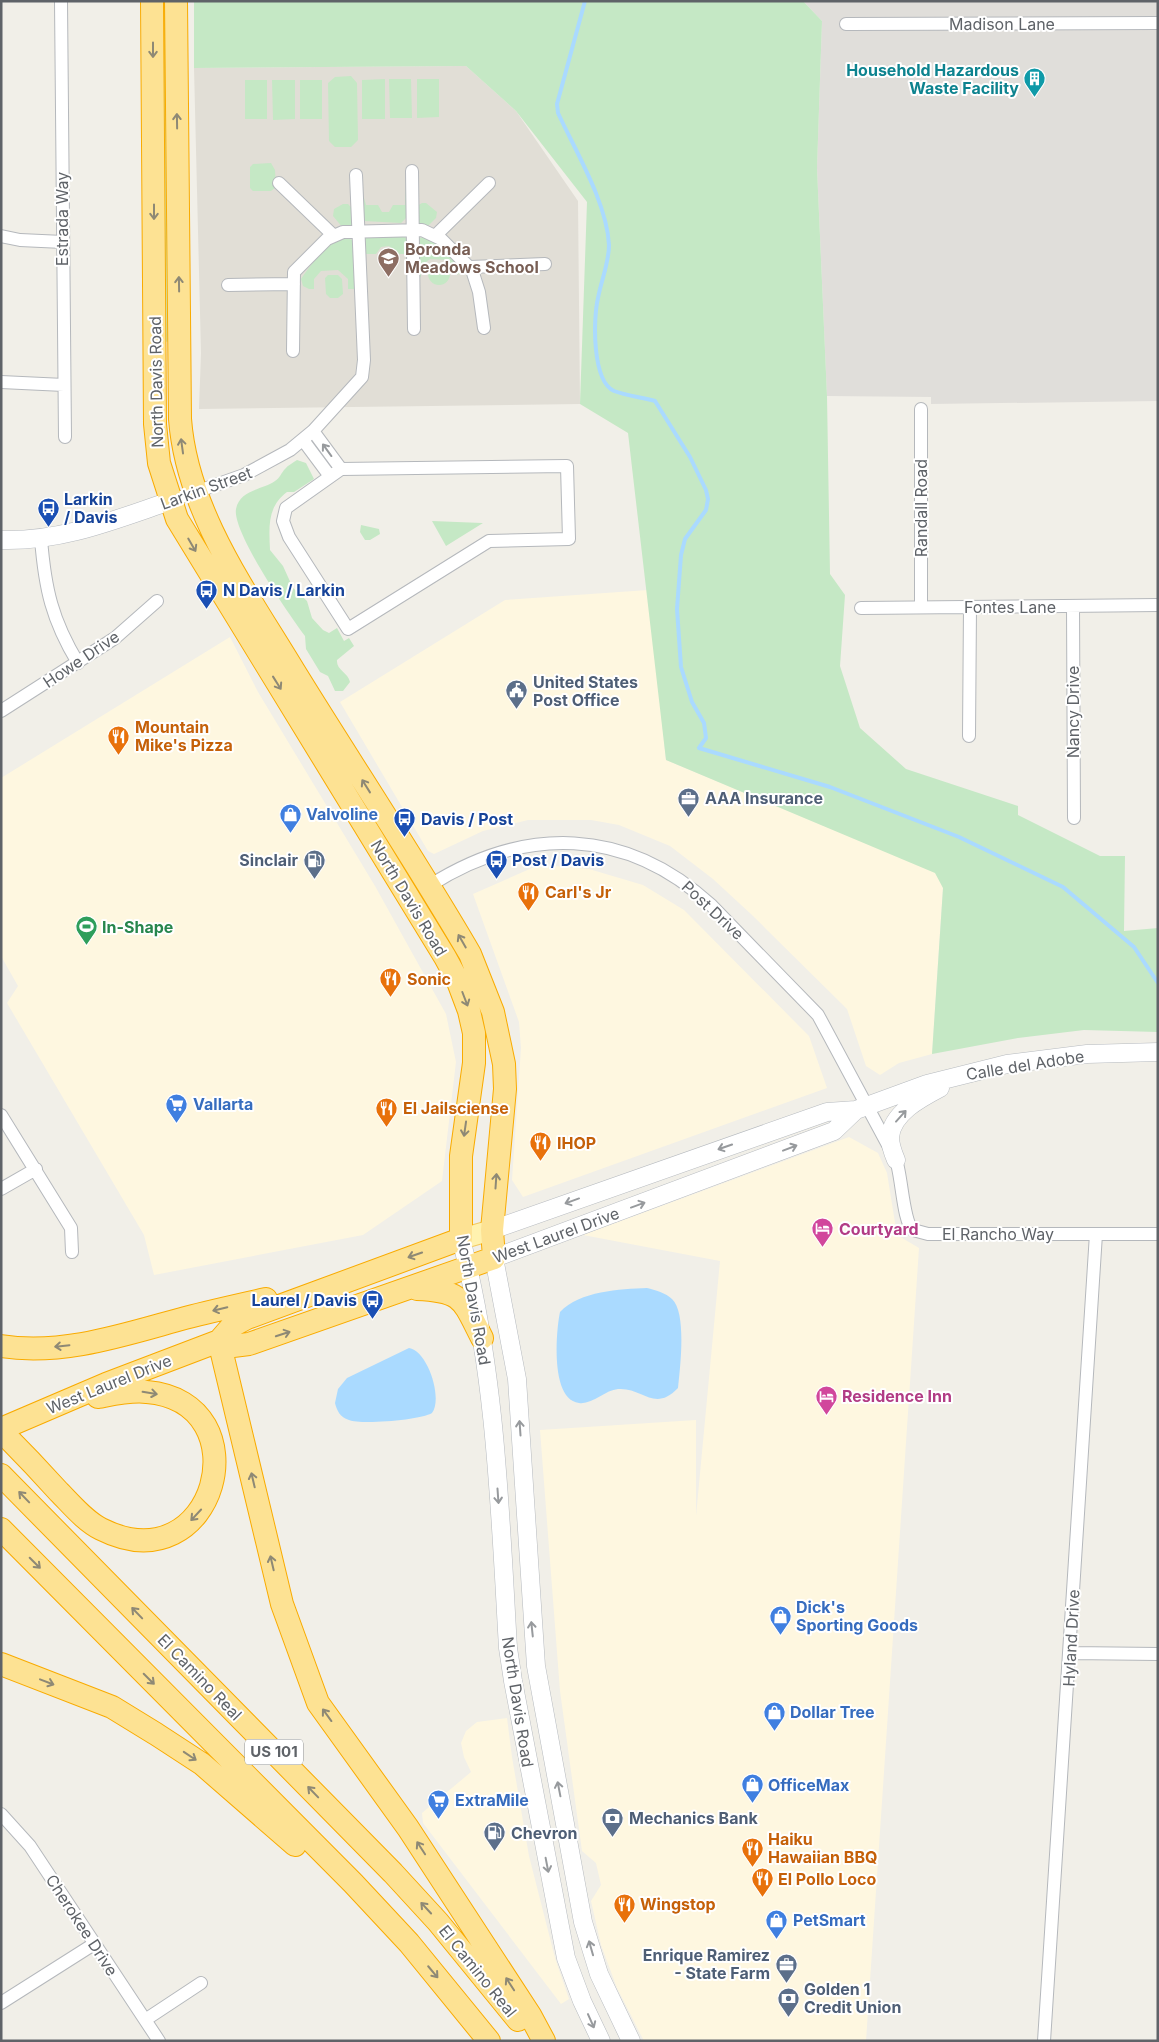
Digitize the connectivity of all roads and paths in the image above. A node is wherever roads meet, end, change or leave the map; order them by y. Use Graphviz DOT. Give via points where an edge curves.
graph roads {
  1 [pos="61,1"];
  2 [pos="152,1"];
  3 [pos="176,1"];
  4 [pos="1158,23"];
  5 [pos="846,24"];
  6 [pos="412,171"];
  7 [pos="356,175"];
  8 [pos="279,183"];
  9 [pos="489,183"];
  10 [pos="358,230"];
  11 [pos="412,230"];
  12 [pos="1,236"];
  13 [pos="334,236"];
  14 [pos="435,236"];
  15 [pos="62,242"];
  16 [pos="545,264"];
  17 [pos="470,267"];
  18 [pos="294,284"];
  19 [pos="228,285"];
  20 [pos="484,328"];
  21 [pos="414,329"];
  22 [pos="293,350"];
  23 [pos="1,382"];
  24 [pos="64,385"];
  25 [pos="921,409"];
  26 [pos="313,431"];
  27 [pos="65,437"];
  28 [pos="303,440"];
  29 [pos="341,469"];
  30 [pos="329,475"];
  31 [pos="195,493"];
  32 [pos="170,501"];
  33 [pos="41,539"];
  34 [pos="1,540"];
  35 [pos="157,601"];
  36 [pos="1158,605"];
  37 [pos="1073,606"];
  38 [pos="921,607"];
  39 [pos="970,607"];
  40 [pos="862,608"];
  41 [pos="78,663"];
  42 [pos="1,711"];
  43 [pos="969,736"];
  44 [pos="1074,818"];
  45 [pos="429,886"];
  46 [pos="1158,1052"];
  47 [pos="984,1069"];
  48 [pos="861,1108"];
  49 [pos="1,1115"];
  50 [pos="896,1160"];
  51 [pos="36,1169"];
  52 [pos="1,1190"];
  53 [pos="492,1230"];
  54 [pos="1096,1234"];
  55 [pos="1158,1234"];
  56 [pos="461,1239"];
  57 [pos="72,1252"];
  58 [pos="494,1258"];
  59 [pos="468,1267"];
  60 [pos="352,1278"];
  61 [pos="408,1289"];
  62 [pos="482,1338"];
  63 [pos="219,1341"];
  64 [pos="1,1346"];
  65 [pos="50,1407"];
  66 [pos="1,1430"];
  67 [pos="1,1475"];
  68 [pos="1,1528"];
  69 [pos="1070,1653"];
  70 [pos="1158,1654"];
  71 [pos="1,1664"];
  72 [pos="1,1814"];
  73 [pos="353,1883"];
  74 [pos="94,1944"];
  75 [pos="201,1983"];
  76 [pos="1,2003"];
  77 [pos="146,2020"];
  78 [pos="160,2041"];
  79 [pos="489,2041"];
  80 [pos="534,2041"];
  81 [pos="544,2041"];
  82 [pos="601,2041"];
  83 [pos="631,2041"];
  84 [pos="1044,2041"];
  1 -- 15 [label="street, Estrada Way"];
  2 -- 32 [label="highway, North Davis Road, one-way" via="155,424 159,463"];
  31 -- 3 [label="highway, North Davis Road, one-way" via="184,457 180,419"];
  4 -- 5 [label="street, Madison Lane"];
  6 -- 11 [label="street"];
  7 -- 10 [label="street"];
  8 -- 13 [label="street"];
  9 -- 14 [label="street"];
  10 -- 11 [label="street"];
  10 -- 13 [label="street"];
  10 -- 26 [label="street, Larkin Street" via="362,377"];
  11 -- 14 [label="street" via="422,230"];
  11 -- 21 [label="street"];
  12 -- 15 [label="street"];
  13 -- 18 [label="street" via="294,272"];
  14 -- 17 [label="street"];
  15 -- 24 [label="street, Estrada Way"];
  16 -- 17 [label="street"];
  17 -- 20 [label="street" via="479,292"];
  18 -- 19 [label="street"];
  18 -- 22 [label="street"];
  23 -- 24 [label="street"];
  24 -- 27 [label="street, Estrada Way"];
  25 -- 38 [label="street, Randall Road"];
  26 -- 28 [label="street, Larkin Street"];
  29 -- 26 [label="street, one-way"];
  28 -- 30 [label="street"];
  28 -- 31 [label="street, Larkin Street" via="256,470"];
  29 -- 30 [label="street"];
  29 -- 30 [label="street" via="567,466 569,539 490,541 348,628 289,537 283,521 283,514 290,503"];
  31 -- 32 [label="street, Larkin Street"];
  45 -- 31 [label="highway, North Davis Road, one-way" via="238,578"];
  32 -- 33 [label="main road, Larkin Street" via="80,532"];
  32 -- 56 [label="highway, North Davis Road, one-way" via="211,578 457,979 472,1026 474,1063 462,1156"];
  33 -- 34 [label="main road, Larkin Street"];
  33 -- 41 [label="street" via="50,605"];
  35 -- 41 [label="street, Howe Drive" via="115,638"];
  36 -- 37 [label="street, Fontes Lane"];
  37 -- 39 [label="street, Fontes Lane"];
  37 -- 44 [label="street, Nancy Drive"];
  38 -- 39 [label="street, Fontes Lane"];
  38 -- 40 [label="street, Fontes Lane"];
  39 -- 43 [label="street"];
  41 -- 42 [label="street, Howe Drive"];
  45 -- 48 [label="street, Post Drive" via="475,860 512,848 540,844 567,843 610,849 658,867 695,891 818,1015"];
  53 -- 45 [label="highway, North Davis Road, one-way" via="505,1089 504,1064 493,1012 470,954"];
  46 -- 47 [label="main road, Calle del Adobe" via="1057,1057"];
  47 -- 48 [label="main road, Calle del Adobe" via="927,1084"];
  50 -- 47 [label="main road, one-way" via="890,1137 903,1112 936,1090"];
  48 -- 50 [label="street, El Rancho Way"];
  48 -- 53 [label="main road, West Laurel Drive, one-way" via="827,1112"];
  58 -- 48 [label="main road, West Laurel Drive, one-way" via="834,1131"];
  49 -- 51 [label="street"];
  50 -- 54 [label="street, El Rancho Way" via="906,1220 918,1232"];
  51 -- 52 [label="street"];
  51 -- 57 [label="street" via="71,1228"];
  53 -- 56 [label="main road, West Laurel Drive"];
  53 -- 58 [label="highway, North Davis Road"];
  54 -- 55 [label="street, El Rancho Way"];
  54 -- 69 [label="street, Hyland Drive"];
  56 -- 59 [label="main road, North Davis Road"];
  56 -- 60 [label="highway, West Laurel Drive, one-way"];
  58 -- 59 [label="highway, West Laurel Drive"];
  83 -- 58 [label="main road, North Davis Road, one-way" via="599,1974 583,1922 536,1666 516,1379"];
  59 -- 61 [label="highway, West Laurel Drive"];
  59 -- 62 [label="main road, North Davis Road"];
  60 -- 63 [label="highway, West Laurel Drive" via="247,1318 232,1326"];
  60 -- 64 [label="highway, one-way" via="117,1337 64,1347"];
  61 -- 62 [label="highway" via="452,1293 460,1300"];
  63 -- 61 [label="highway, West Laurel Drive, one-way" via="233,1346 249,1344"];
  62 -- 82 [label="main road, North Davis Road, one-way" via="491,1397 513,1681 566,1958"];
  63 -- 65 [label="highway, West Laurel Drive"];
  81 -- 63 [label="highway, one-way" via="408,1828 318,1703 282,1604"];
  65 -- 66 [label="highway, West Laurel Drive"];
  65 -- 66 [label="highway, one-way" via="134,1391 160,1394 182,1403 199,1418 214,1450 214,1479 204,1506 188,1524 167,1536 143,1540 114,1535 84,1517"];
  80 -- 67 [label="highway, El Camino Real / US 101, one-way" via="445,1930 393,1873"];
  68 -- 73 [label="highway, US 101, one-way"];
  69 -- 70 [label="street"];
  69 -- 84 [label="street, Hyland Drive"];
  71 -- 73 [label="highway, one-way" via="112,1707 156,1734 202,1764 317,1864"];
  72 -- 74 [label="street, Cherokee Drive" via="30,1846"];
  73 -- 79 [label="highway, US 101, one-way" via="409,1943"];
  74 -- 76 [label="street"];
  74 -- 77 [label="street, Cherokee Drive"];
  75 -- 77 [label="street"];
  77 -- 78 [label="street, Cherokee Drive"];
}
